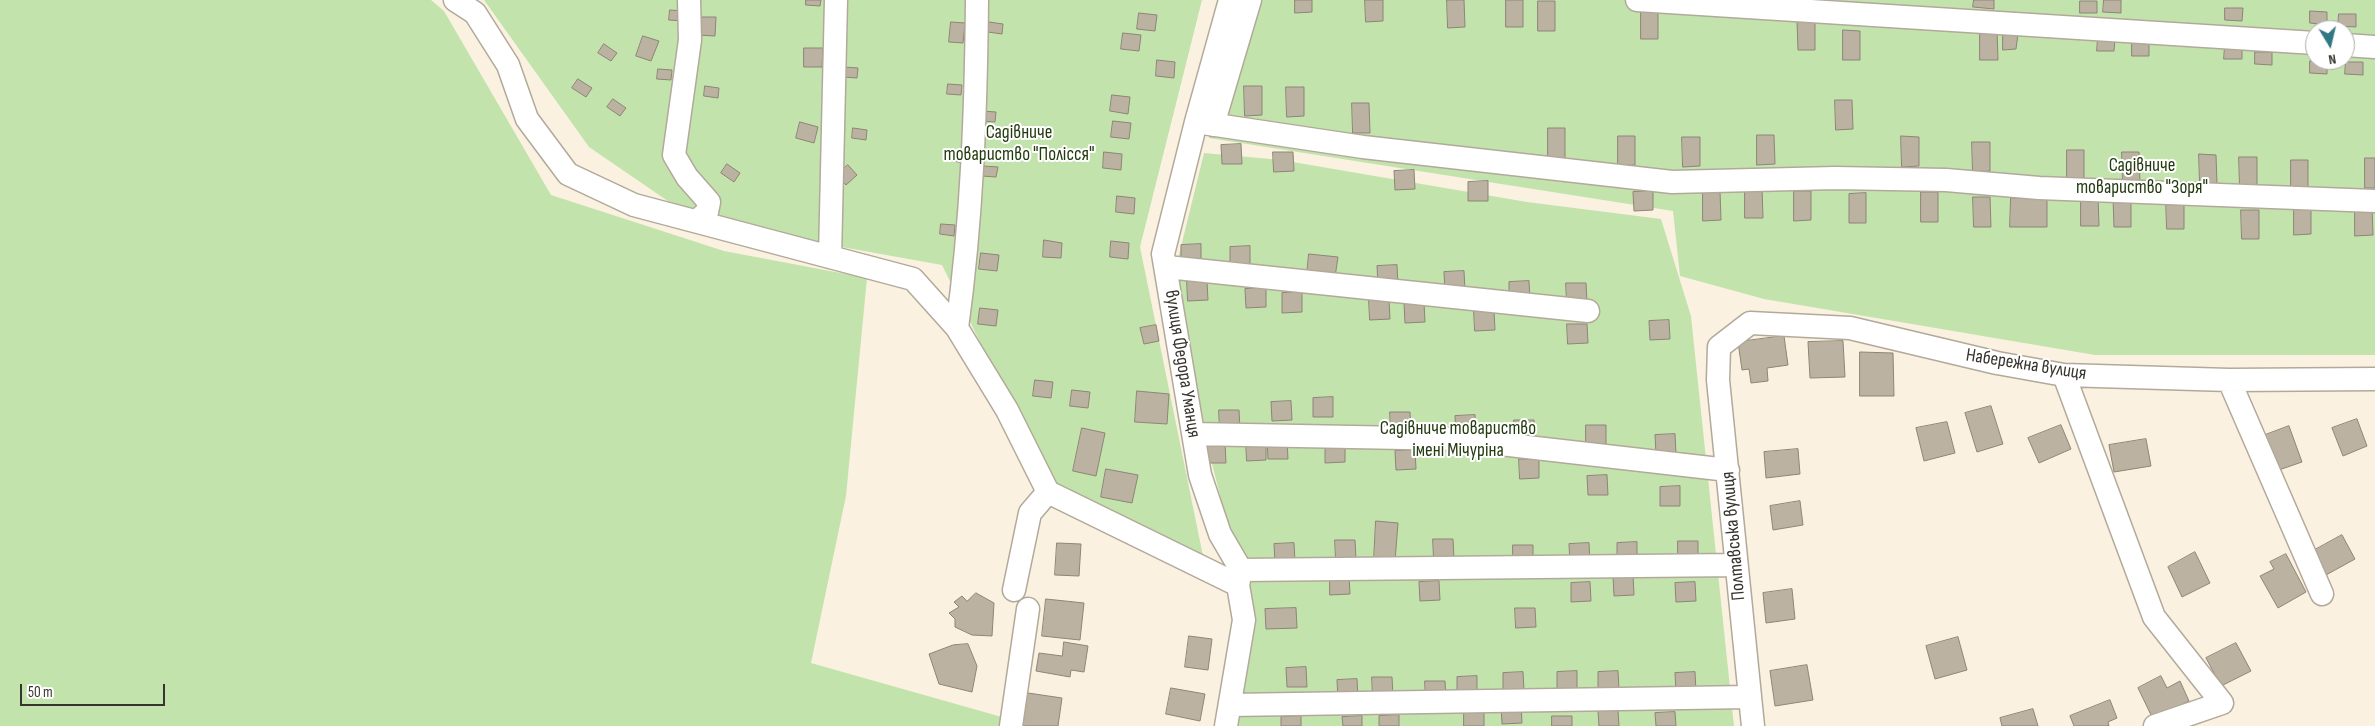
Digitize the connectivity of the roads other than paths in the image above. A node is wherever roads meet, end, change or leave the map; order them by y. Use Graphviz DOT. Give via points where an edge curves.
graph roads {
  1 [pos="454,0"];
  2 [pos="690,0"];
  3 [pos="836,0"];
  4 [pos="976,0"];
  5 [pos="1230,0"];
  6 [pos="1250,0"];
  7 [pos="1637,0"];
  8 [pos="2305,42"];
  9 [pos="2355,46"];
  10 [pos="2375,47"];
  11 [pos="1204,124"];
  12 [pos="2375,201"];
  13 [pos="697,221"];
  14 [pos="830,257"];
  15 [pos="1167,267"];
  16 [pos="1588,311"];
  17 [pos="957,328"];
  18 [pos="1719,347"];
  19 [pos="2064,375"];
  20 [pos="2375,379"];
  21 [pos="2229,380"];
  22 [pos="1193,434"];
  23 [pos="1728,470"];
  24 [pos="1048,492"];
  25 [pos="1736,565"];
  26 [pos="1240,577"];
  27 [pos="1014,590"];
  28 [pos="2322,594"];
  29 [pos="1028,609"];
  30 [pos="1749,697"];
  31 [pos="1228,716"];
  32 [pos="1011,726"];
  33 [pos="1753,726"];
  34 [pos="2155,726"];
  1 -- 13 [label="street" via="475,13 508,65 526,119 568,174 634,205"];
  2 -- 13 [label="street" via="690,40 674,156 709,202 707,212"];
  3 -- 14 [label="street"];
  4 -- 17 [label="street" via="976,116 966,265"];
  5 -- 11 [label="street, вулиця Федора Уманця"];
  6 -- 11 [label="street"];
  7 -- 8 [label="street"];
  9 -- 10 [label="street"];
  11 -- 12 [label="street" via="1373,148 1672,182 1826,178 1946,180 2069,190"];
  11 -- 15 [label="street, вулиця Федора Уманця" via="1163,254"];
  13 -- 14 [label="street"];
  14 -- 17 [label="street" via="913,279"];
  15 -- 16 [label="street"];
  15 -- 22 [label="street, вулиця Федора Уманця"];
  17 -- 24 [label="street" via="1007,410"];
  18 -- 19 [label="street, Набережна вулиця" via="1750,322 1850,328 1997,364"];
  18 -- 23 [label="street, Полтавська вулиця" via="1718,380"];
  19 -- 21 [label="street, Набережна вулиця"];
  19 -- 34 [label="street" via="2154,618 2222,703"];
  20 -- 21 [label="street, Набережна вулиця"];
  21 -- 28 [label="street"];
  22 -- 23 [label="street" via="1458,438"];
  22 -- 26 [label="street, вулиця Федора Уманця" via="1200,475 1220,534"];
  23 -- 25 [label="street, Полтавська вулиця"];
  24 -- 26 [label="street"];
  24 -- 27 [label="street" via="1030,513"];
  25 -- 26 [label="street"];
  25 -- 30 [label="street, Полтавська вулиця"];
  26 -- 31 [label="street, вулиця Федора Уманця" via="1244,620"];
  29 -- 32 [label="street"];
  30 -- 31 [label="street"];
  30 -- 33 [label="street, Полтавська вулиця"];
}
